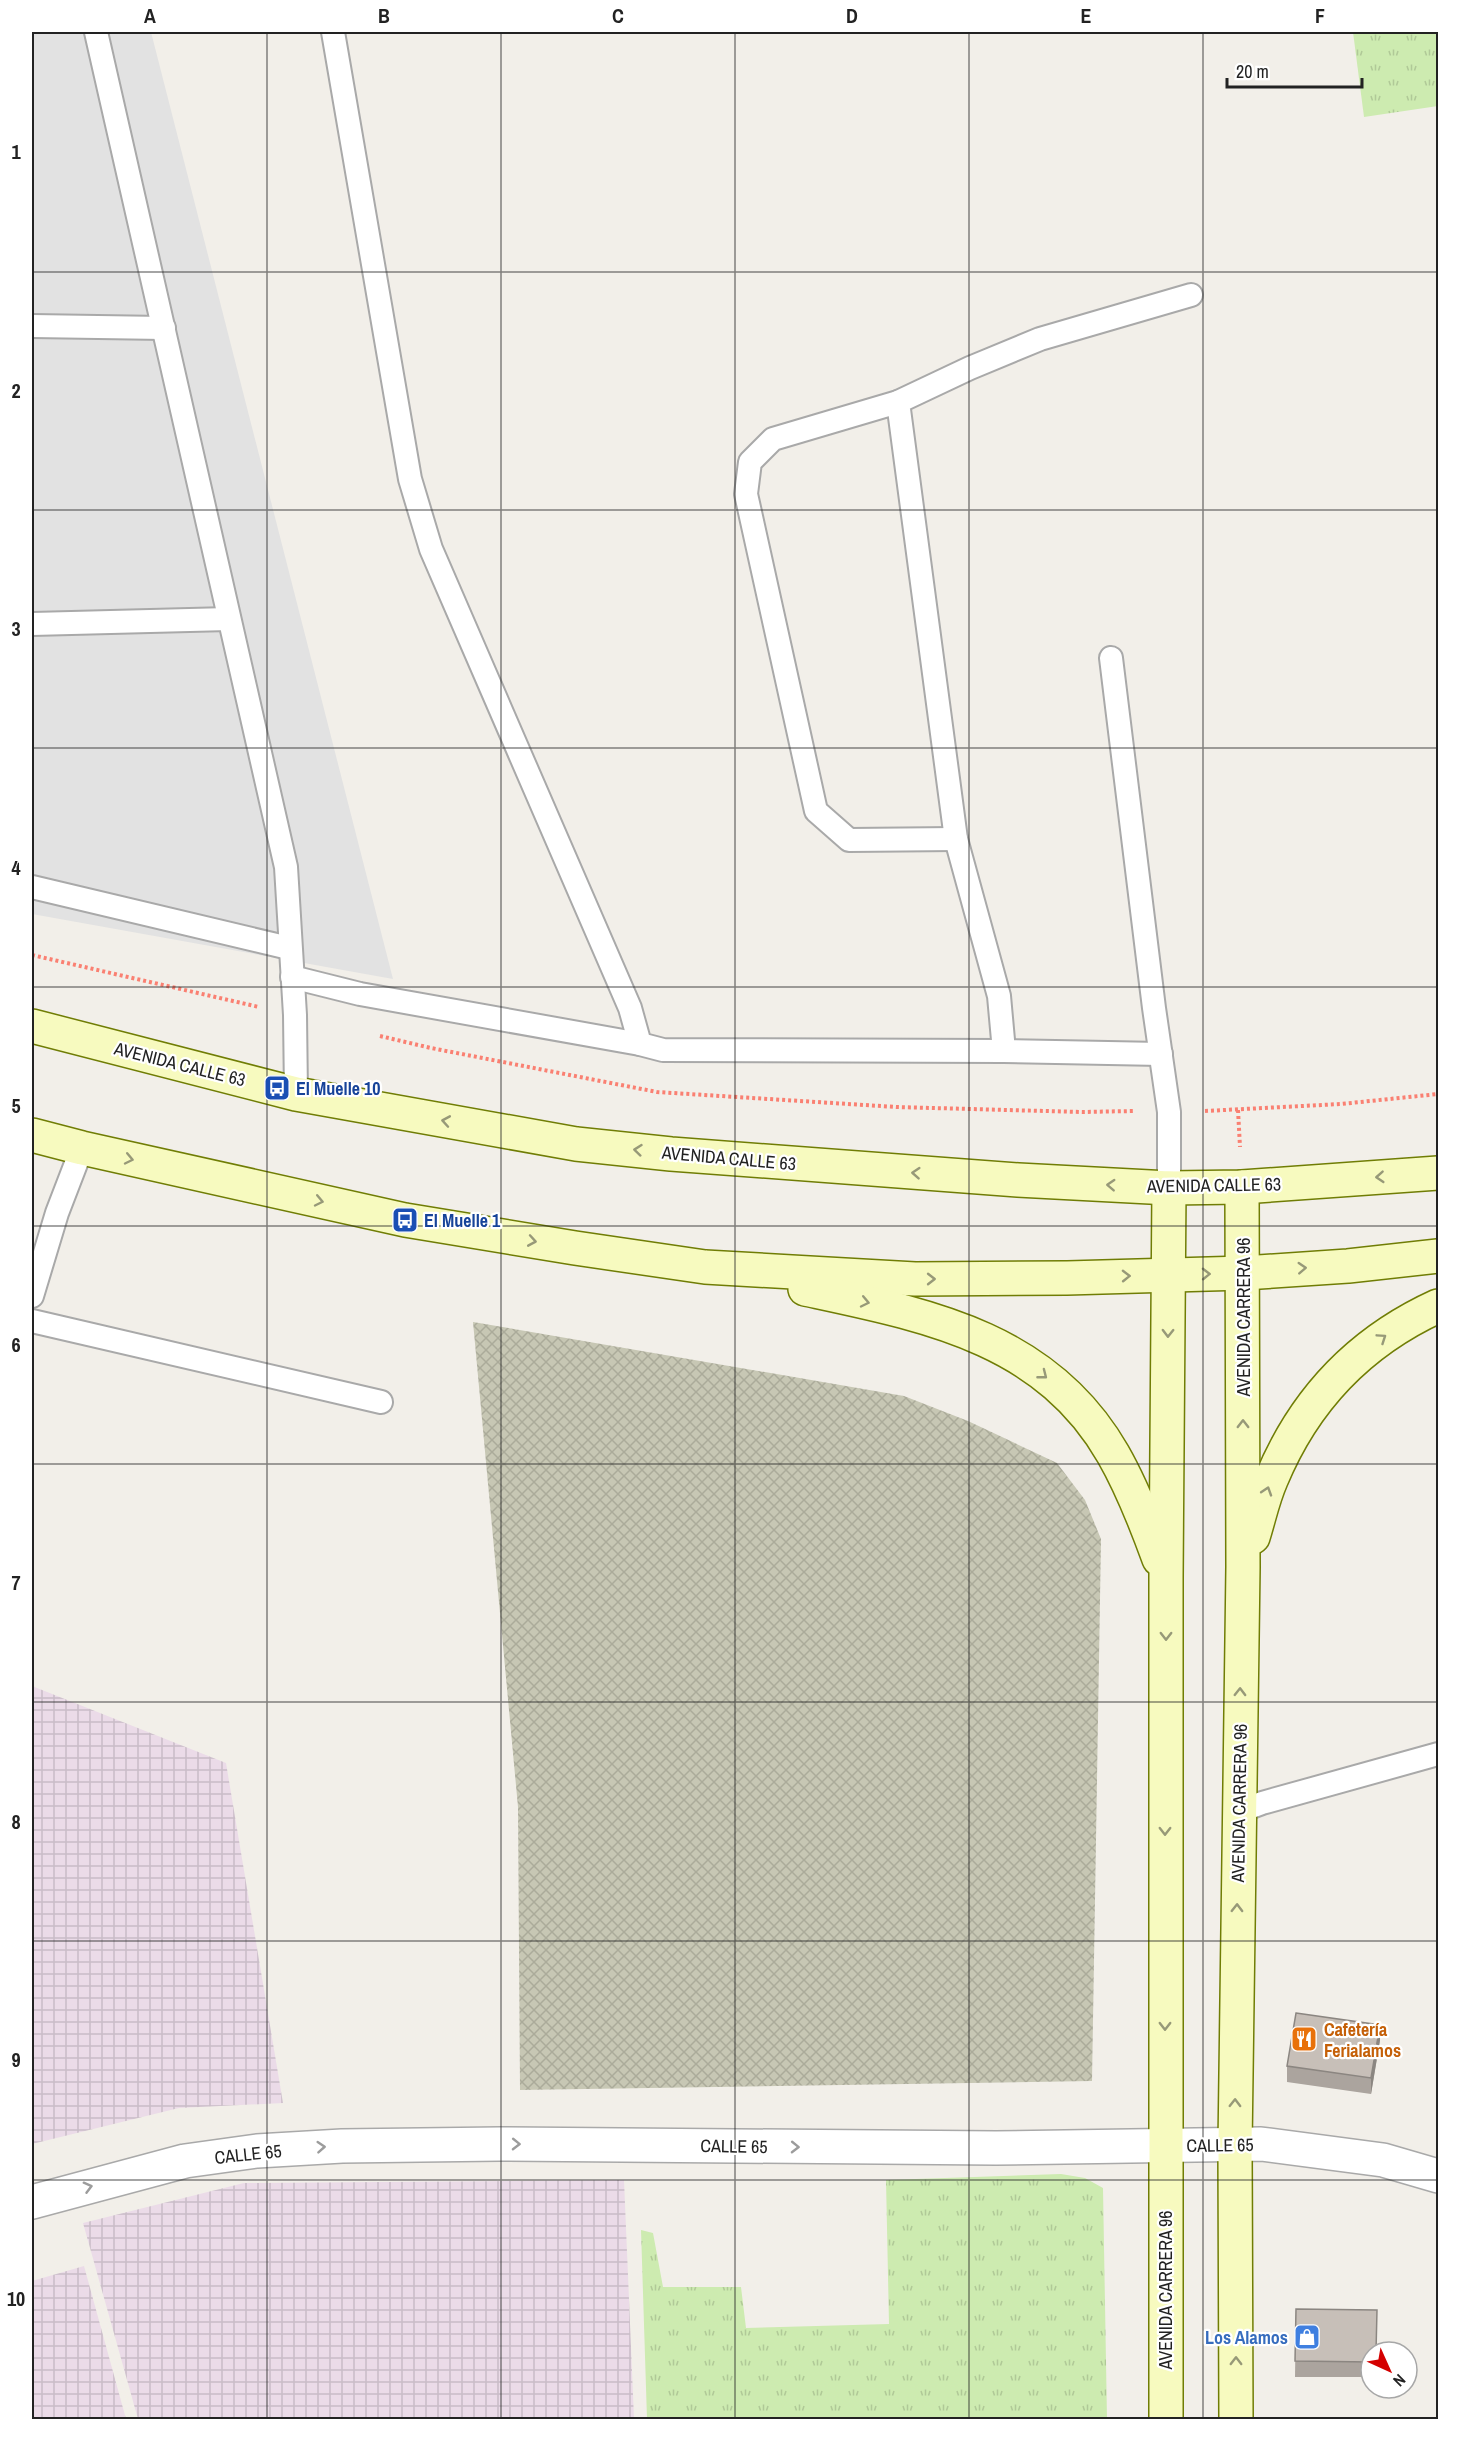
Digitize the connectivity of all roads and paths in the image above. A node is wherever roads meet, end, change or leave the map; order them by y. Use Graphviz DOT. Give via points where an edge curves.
graph roads {
  1 [pos="96,32"];
  2 [pos="333,32"];
  3 [pos="1191,295"];
  4 [pos="32,326"];
  5 [pos="164,328"];
  6 [pos="898,402"];
  7 [pos="229,619"];
  8 [pos="32,624"];
  9 [pos="1111,658"];
  10 [pos="956,839"];
  11 [pos="32,887"];
  12 [pos="290,948"];
  13 [pos="291,977"];
  14 [pos="32,1026"];
  15 [pos="640,1044"];
  16 [pos="1004,1051"];
  17 [pos="1161,1054"];
  18 [pos="296,1094"];
  19 [pos="32,1135"];
  20 [pos="82,1148"];
  21 [pos="1438,1173"];
  22 [pos="1242,1187"];
  23 [pos="1169,1188"];
  24 [pos="1438,1256"];
  25 [pos="705,1267"];
  26 [pos="1244,1273"];
  27 [pos="1169,1274"];
  28 [pos="32,1296"];
  29 [pos="1438,1306"];
  30 [pos="32,1321"];
  31 [pos="381,1402"];
  32 [pos="1243,1567"];
  33 [pos="1166,1577"];
  34 [pos="1438,1754"];
  35 [pos="1238,1812"];
  36 [pos="1165,2146"];
  37 [pos="1235,2146"];
  38 [pos="1438,2176"];
  39 [pos="32,2202"];
  40 [pos="1166,2420"];
  41 [pos="1236,2420"];
  1 -- 5 [label="lane"];
  2 -- 15 [label="lane" via="410,479 431,549 630,1008"];
  3 -- 6 [label="lane" via="1040,339"];
  4 -- 5 [label="lane"];
  5 -- 7 [label="lane"];
  6 -- 10 [label="lane"];
  6 -- 10 [label="lane" via="773,439 750,462 746,494 816,811 849,840"];
  7 -- 8 [label="lane"];
  7 -- 12 [label="lane" via="286,867"];
  9 -- 17 [label="lane"];
  10 -- 16 [label="lane" via="999,996"];
  11 -- 12 [label="lane"];
  12 -- 13 [label="lane"];
  13 -- 15 [label="lane" via="360,994"];
  13 -- 18 [label="lane"];
  14 -- 18 [label="main road, AVENIDA CALLE 63"];
  15 -- 16 [label="lane" via="663,1050"];
  16 -- 17 [label="lane"];
  17 -- 23 [label="lane" via="1169,1112"];
  23 -- 18 [label="main road, AVENIDA CALLE 63, one-way" via="1018,1180 576,1144"];
  19 -- 20 [label="main road"];
  20 -- 25 [label="main road, one-way" via="405,1220"];
  20 -- 28 [label="lane"];
  21 -- 22 [label="main road, AVENIDA CALLE 63, one-way"];
  22 -- 23 [label="main road, AVENIDA CALLE 63"];
  22 -- 26 [label="main road, AVENIDA CARRERA 96"];
  23 -- 27 [label="main road, AVENIDA CARRERA 96"];
  26 -- 24 [label="main road, one-way"];
  25 -- 27 [label="main road, one-way" via="915,1279"];
  25 -- 33 [label="main road, one-way" via="925,1316 1010,1351 1046,1376 1082,1411 1113,1453"];
  27 -- 26 [label="main road, one-way"];
  32 -- 26 [label="main road, AVENIDA CARRERA 96, one-way"];
  27 -- 33 [label="main road, AVENIDA CARRERA 96, one-way"];
  32 -- 29 [label="main road, one-way" via="1270,1481 1289,1440 1311,1407 1345,1367 1378,1340"];
  30 -- 31 [label="lane"];
  35 -- 32 [label="main road, AVENIDA CARRERA 96, one-way"];
  33 -- 36 [label="main road, AVENIDA CARRERA 96, one-way"];
  34 -- 35 [label="lane"];
  37 -- 35 [label="main road, AVENIDA CARRERA 96, one-way"];
  36 -- 37 [label="street, CALLE 65"];
  39 -- 36 [label="street, CALLE 65, one-way" via="185,2161 257,2151 342,2146"];
  36 -- 40 [label="main road, AVENIDA CARRERA 96"];
  37 -- 38 [label="street, CALLE 65" via="1261,2144 1383,2160"];
  41 -- 37 [label="main road, AVENIDA CARRERA 96, one-way"];
}
